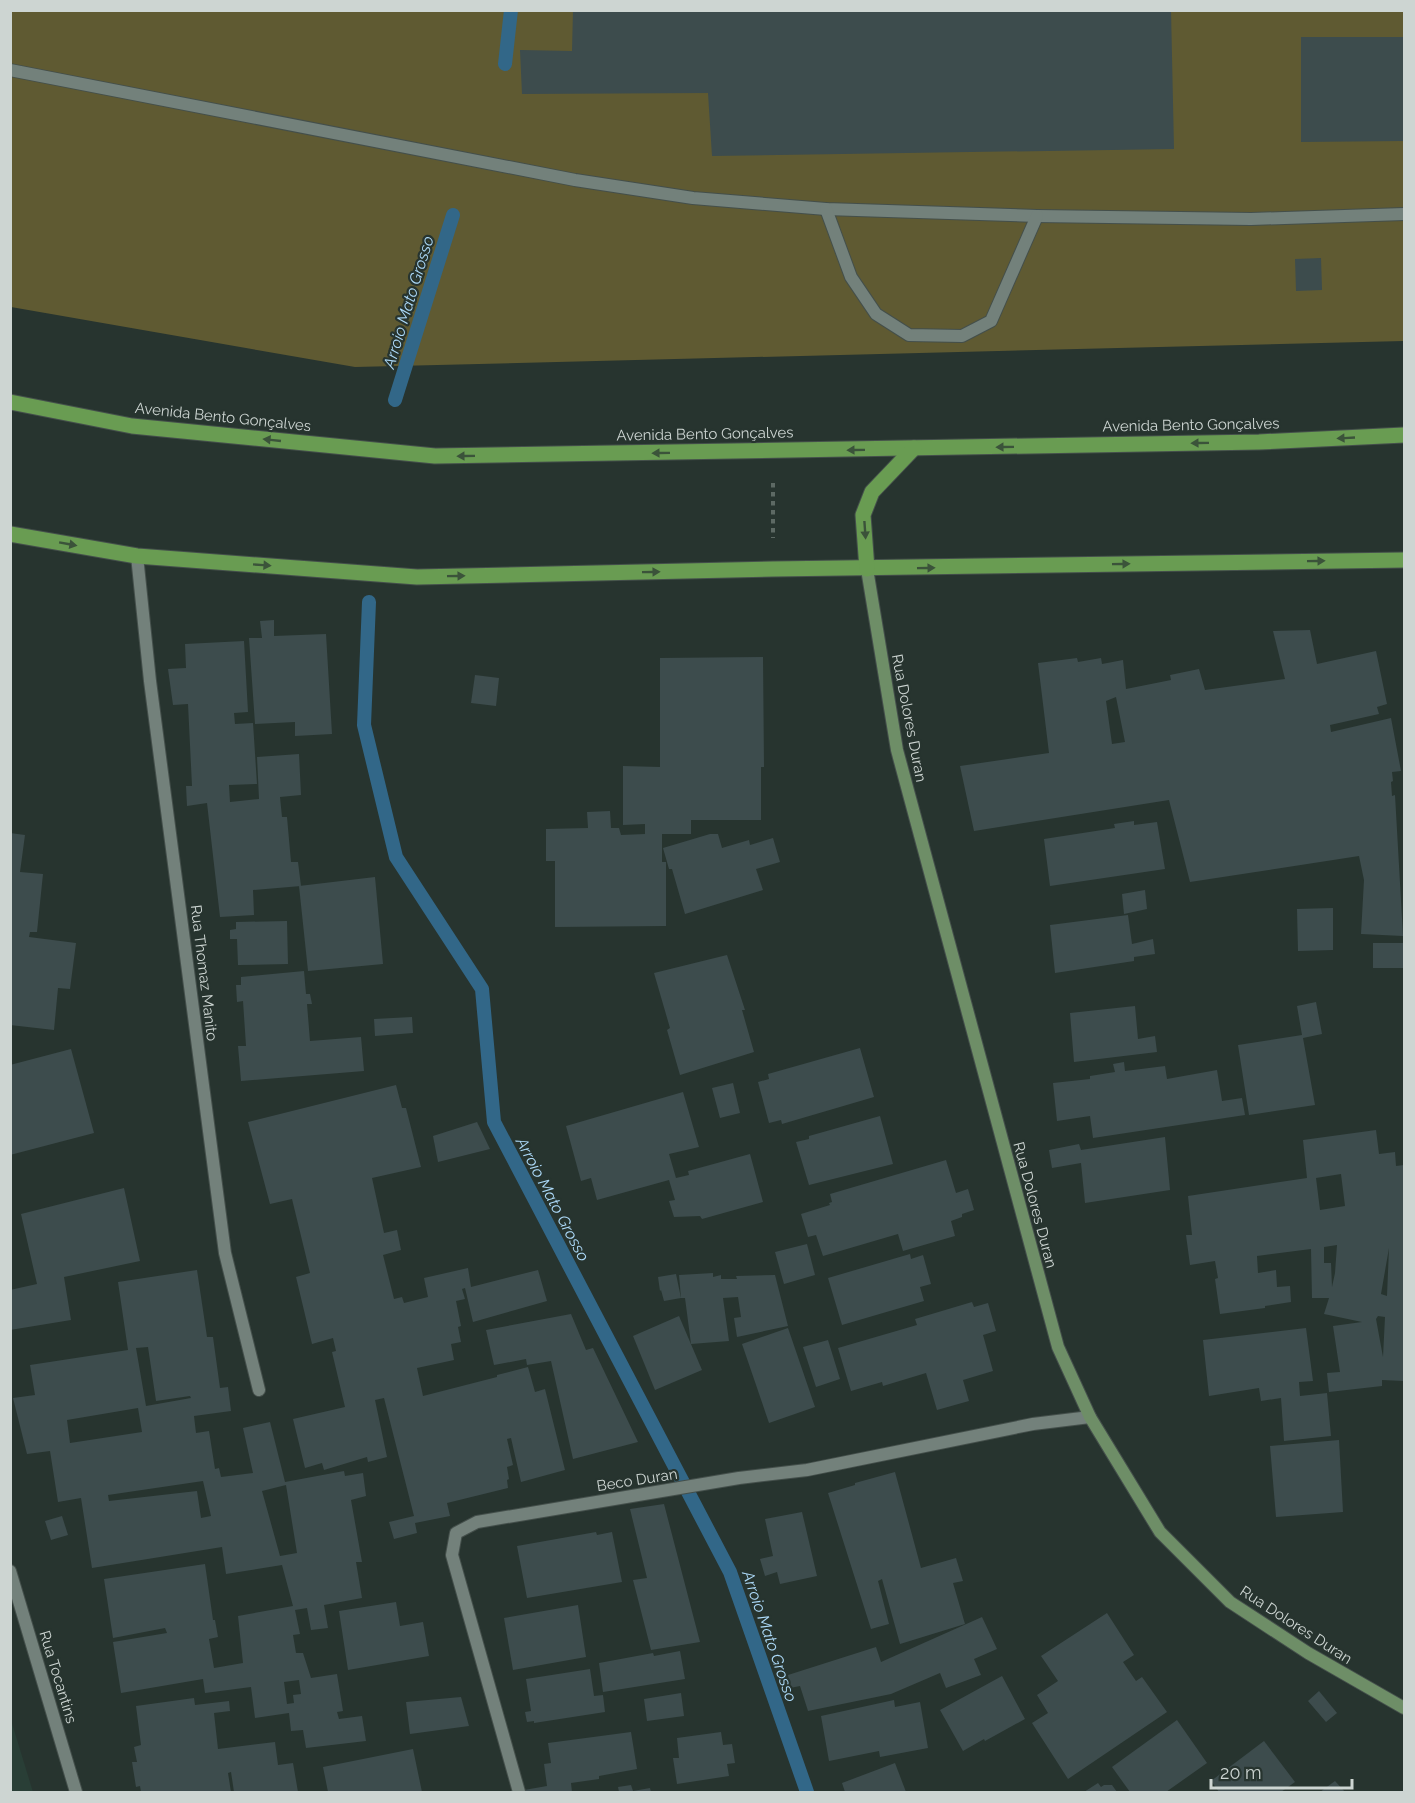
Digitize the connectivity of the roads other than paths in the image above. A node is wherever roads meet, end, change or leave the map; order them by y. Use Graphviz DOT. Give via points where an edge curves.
graph roads {
  1 [pos="10,70"];
  2 [pos="826,209"];
  3 [pos="1404,214"];
  4 [pos="1037,216"];
  5 [pos="10,402"];
  6 [pos="1404,435"];
  7 [pos="914,448"];
  8 [pos="10,534"];
  9 [pos="137,556"];
  10 [pos="1404,560"];
  11 [pos="867,569"];
  12 [pos="260,1390"];
  13 [pos="1090,1418"];
  14 [pos="10,1571"];
  15 [pos="1404,1708"];
  16 [pos="76,1792"];
  17 [pos="519,1792"];
  1 -- 2 [label="street" via="575,180 693,198"];
  2 -- 4 [label="street"];
  2 -- 4 [label="street" via="851,277 876,314 909,335 962,336 991,321"];
  3 -- 4 [label="street" via="1251,219"];
  7 -- 5 [label="main road, Avenida Bento Gonçalves, one-way" via="435,456 132,426"];
  6 -- 7 [label="main road, Avenida Bento Gonçalves, one-way" via="1259,442"];
  7 -- 11 [label="main road, one-way" via="872,492 863,515"];
  8 -- 9 [label="main road, one-way"];
  9 -- 11 [label="main road, one-way" via="417,577"];
  9 -- 12 [label="street, Rua Thomaz Manito" via="225,1253"];
  11 -- 10 [label="main road, one-way"];
  11 -- 13 [label="street, Rua Dolores Duran" via="900,762 1058,1347"];
  13 -- 15 [label="street, Rua Dolores Duran" via="1160,1532 1230,1602"];
  13 -- 17 [label="street, Beco Duran" via="1033,1425 807,1470 477,1522 456,1533 452,1555"];
  14 -- 16 [label="street, Rua Tocantins"];
}
